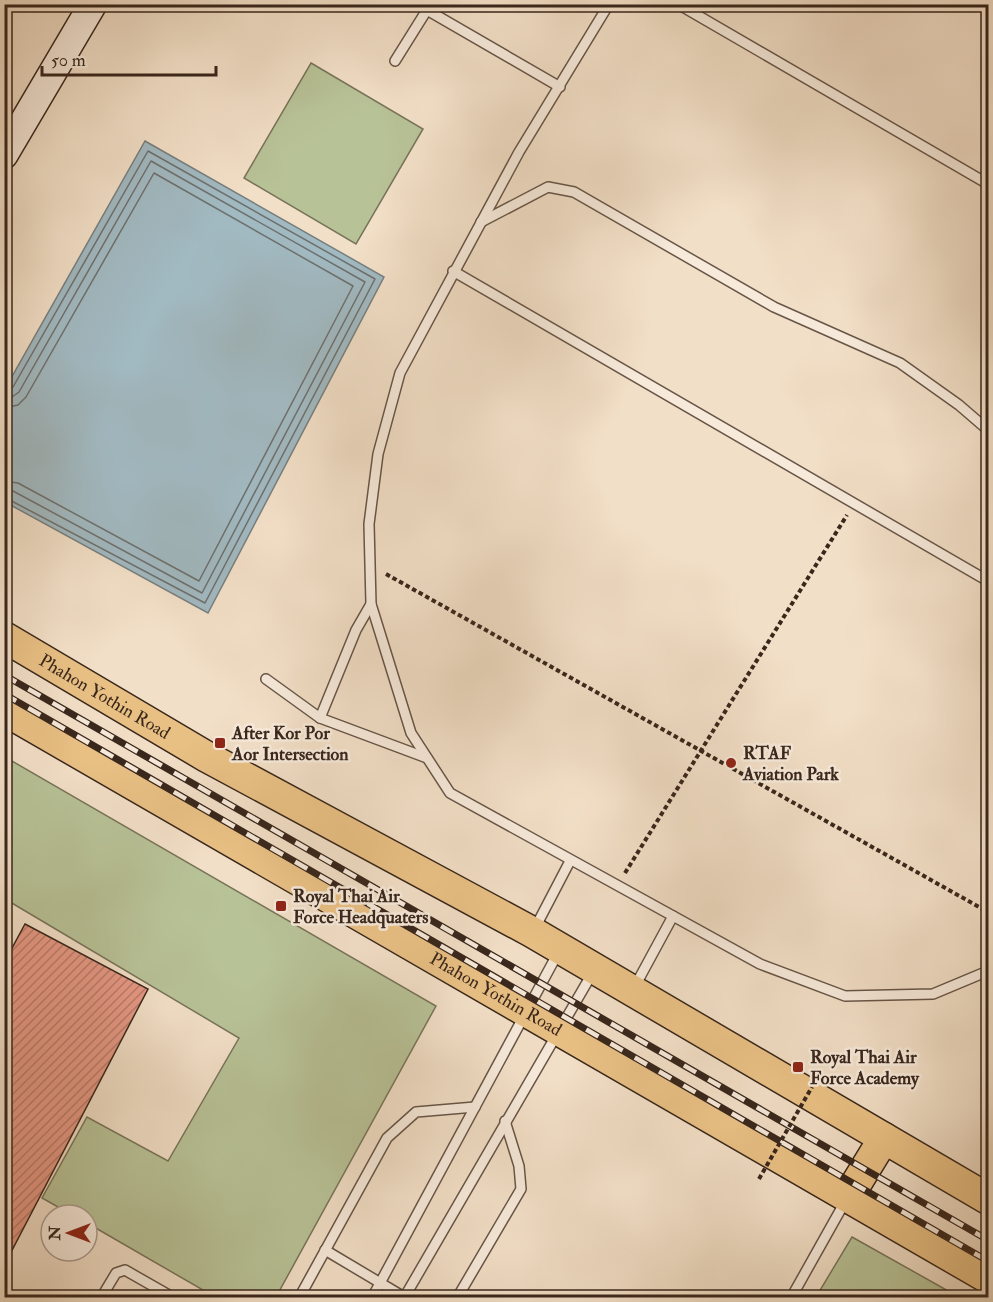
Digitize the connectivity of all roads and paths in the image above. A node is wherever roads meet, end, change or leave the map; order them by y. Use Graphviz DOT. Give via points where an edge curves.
graph roads {
  1 [pos="93,4"];
  2 [pos="609,4"];
  3 [pos="678,4"];
  4 [pos="429,7"];
  5 [pos="395,61"];
  6 [pos="560,87"];
  7 [pos="4,155"];
  8 [pos="988,184"];
  9 [pos="479,224"];
  10 [pos="453,271"];
  11 [pos="988,430"];
  12 [pos="854,503"];
  13 [pos="370,565"];
  14 [pos="988,581"];
  15 [pos="371,604"];
  16 [pos="4,637"];
  17 [pos="266,679"];
  18 [pos="4,710"];
  19 [pos="320,718"];
  20 [pos="701,751"];
  21 [pos="427,758"];
  22 [pos="570,861"];
  23 [pos="616,886"];
  24 [pos="988,912"];
  25 [pos="673,916"];
  26 [pos="532,932"];
  27 [pos="560,949"];
  28 [pos="595,969"];
  29 [pos="988,971"];
  30 [pos="633,991"];
  31 [pos="527,1010"];
  32 [pos="559,1028"];
  33 [pos="812,1087"];
  34 [pos="475,1107"];
  35 [pos="505,1121"];
  36 [pos="884,1137"];
  37 [pos="759,1179"];
  38 [pos="848,1197"];
  39 [pos="988,1199"];
  40 [pos="325,1250"];
  41 [pos="988,1278"];
  42 [pos="380,1282"];
  43 [pos="101,1298"];
  44 [pos="174,1298"];
  45 [pos="299,1298"];
  46 [pos="372,1298"];
  47 [pos="404,1298"];
  48 [pos="457,1298"];
  49 [pos="791,1298"];
  1 -- 7 [label="main road"];
  2 -- 6 [label="lane"];
  3 -- 8 [label="lane"];
  4 -- 5 [label="lane"];
  4 -- 6 [label="lane"];
  6 -- 9 [label="lane"];
  9 -- 10 [label="lane"];
  9 -- 11 [label="lane" via="548,187 573,192 774,308 900,363"];
  10 -- 12 [label="lane"];
  10 -- 13 [label="lane" via="400,373 378,453 369,524"];
  12 -- 14 [label="lane"];
  12 -- 20 [label="path"];
  13 -- 15 [label="lane"];
  13 -- 20 [label="path"];
  15 -- 19 [label="lane" via="356,630"];
  15 -- 21 [label="lane" via="411,733"];
  16 -- 26 [label="main road, Phahon Yothin Road" via="207,757"];
  17 -- 19 [label="lane"];
  18 -- 31 [label="main road, Phahon Yothin Road"];
  19 -- 21 [label="lane"];
  20 -- 23 [label="path"];
  20 -- 24 [label="path"];
  21 -- 22 [label="lane" via="450,793"];
  22 -- 23 [label="lane"];
  22 -- 26 [label="lane"];
  23 -- 25 [label="lane"];
  25 -- 29 [label="lane" via="760,964 845,996 933,994"];
  25 -- 30 [label="lane"];
  26 -- 27 [label="main road, Phahon Yothin Road"];
  27 -- 28 [label="main road, Phahon Yothin Road"];
  27 -- 31 [label="lane"];
  28 -- 30 [label="main road, Phahon Yothin Road"];
  28 -- 32 [label="lane"];
  30 -- 36 [label="main road, Phahon Yothin Road"];
  31 -- 32 [label="main road, Phahon Yothin Road"];
  31 -- 34 [label="lane"];
  32 -- 35 [label="lane"];
  32 -- 38 [label="main road, Phahon Yothin Road"];
  33 -- 37 [label="path, bridge"];
  34 -- 40 [label="lane" via="416,1112 387,1138"];
  34 -- 42 [label="lane"];
  35 -- 47 [label="lane"];
  35 -- 48 [label="lane" via="519,1166 521,1190"];
  36 -- 38 [label="main road"];
  36 -- 39 [label="main road, Phahon Yothin Road"];
  38 -- 41 [label="main road, Phahon Yothin Road"];
  38 -- 49 [label="lane"];
  40 -- 42 [label="lane"];
  40 -- 45 [label="lane"];
  42 -- 46 [label="lane"];
  42 -- 47 [label="lane"];
  43 -- 44 [label="lane" via="116,1273 125,1270"];
}
